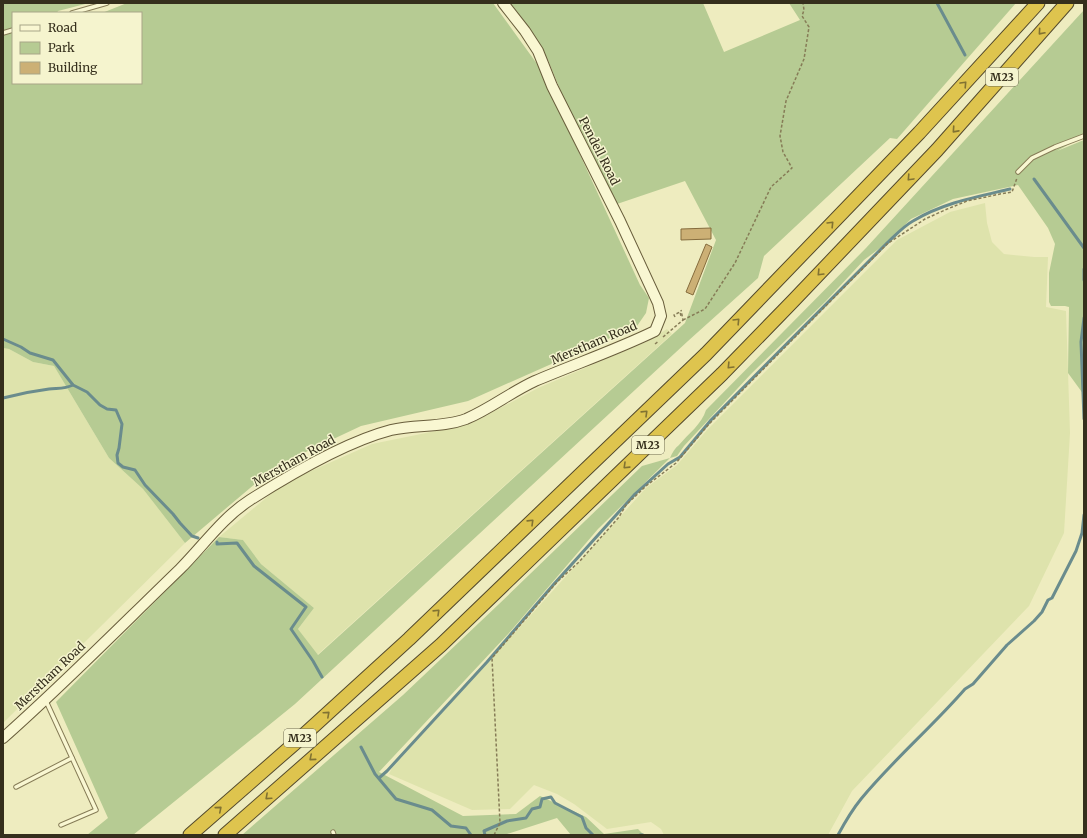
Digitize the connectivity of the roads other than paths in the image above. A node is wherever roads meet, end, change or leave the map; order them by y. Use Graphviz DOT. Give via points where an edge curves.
graph roads {
  1 [pos="107,3"];
  2 [pos="503,3"];
  3 [pos="1038,3"];
  4 [pos="1067,3"];
  5 [pos="76,12"];
  6 [pos="1084,136"];
  7 [pos="1018,172"];
  8 [pos="661,316"];
  9 [pos="46,700"];
  10 [pos="3,738"];
  11 [pos="72,758"];
  12 [pos="16,787"];
  13 [pos="61,825"];
  14 [pos="190,835"];
  15 [pos="225,835"];
  1 -- 5 [label="lane"];
  2 -- 8 [label="street, Pendell Road" via="538,51 558,99 658,302"];
  14 -- 3 [label="highway, M23, one-way" via="409,639 706,354 918,133"];
  4 -- 15 [label="highway, M23, one-way" via="936,150 722,374 440,645"];
  6 -- 7 [label="lane" via="1032,158"];
  8 -- 9 [label="street, Merstham Road" via="655,330 634,342 533,382 464,420 395,429 368,436 318,461 249,501 230,515 191,558"];
  9 -- 10 [label="street, Merstham Road"];
  9 -- 11 [label="lane"];
  11 -- 12 [label="lane"];
  11 -- 13 [label="lane" via="96,810"];
}
